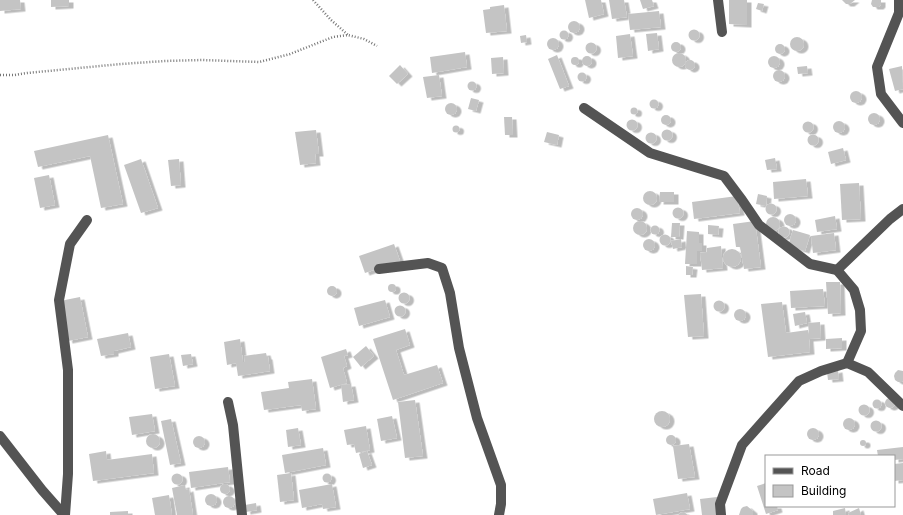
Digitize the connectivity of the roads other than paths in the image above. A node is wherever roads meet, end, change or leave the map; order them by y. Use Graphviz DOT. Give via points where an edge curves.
graph roads {
  1 [pos="718,0"];
  2 [pos="899,0"];
  3 [pos="722,32"];
  4 [pos="584,108"];
  5 [pos="903,123"];
  6 [pos="903,209"];
  7 [pos="87,220"];
  8 [pos="379,269"];
  9 [pos="837,270"];
  10 [pos="847,363"];
  11 [pos="228,402"];
  12 [pos="903,406"];
  13 [pos="0,436"];
  14 [pos="65,515"];
  15 [pos="242,515"];
  16 [pos="499,515"];
  17 [pos="722,515"];
  1 -- 3 [label="street"];
  2 -- 5 [label="street" via="899,13 877,67 881,94"];
  4 -- 9 [label="street" via="650,153 724,176 759,225 810,264"];
  6 -- 9 [label="street"];
  7 -- 14 [label="street" via="70,244 59,300 68,370 68,474"];
  8 -- 16 [label="street" via="428,263 442,268 450,293 459,348 477,418 501,485"];
  9 -- 10 [label="street" via="854,290 860,310 861,331"];
  10 -- 12 [label="street" via="868,372"];
  10 -- 17 [label="street" via="799,381 742,445 720,504"];
  11 -- 15 [label="street" via="233,425"];
  13 -- 14 [label="street"];
}
